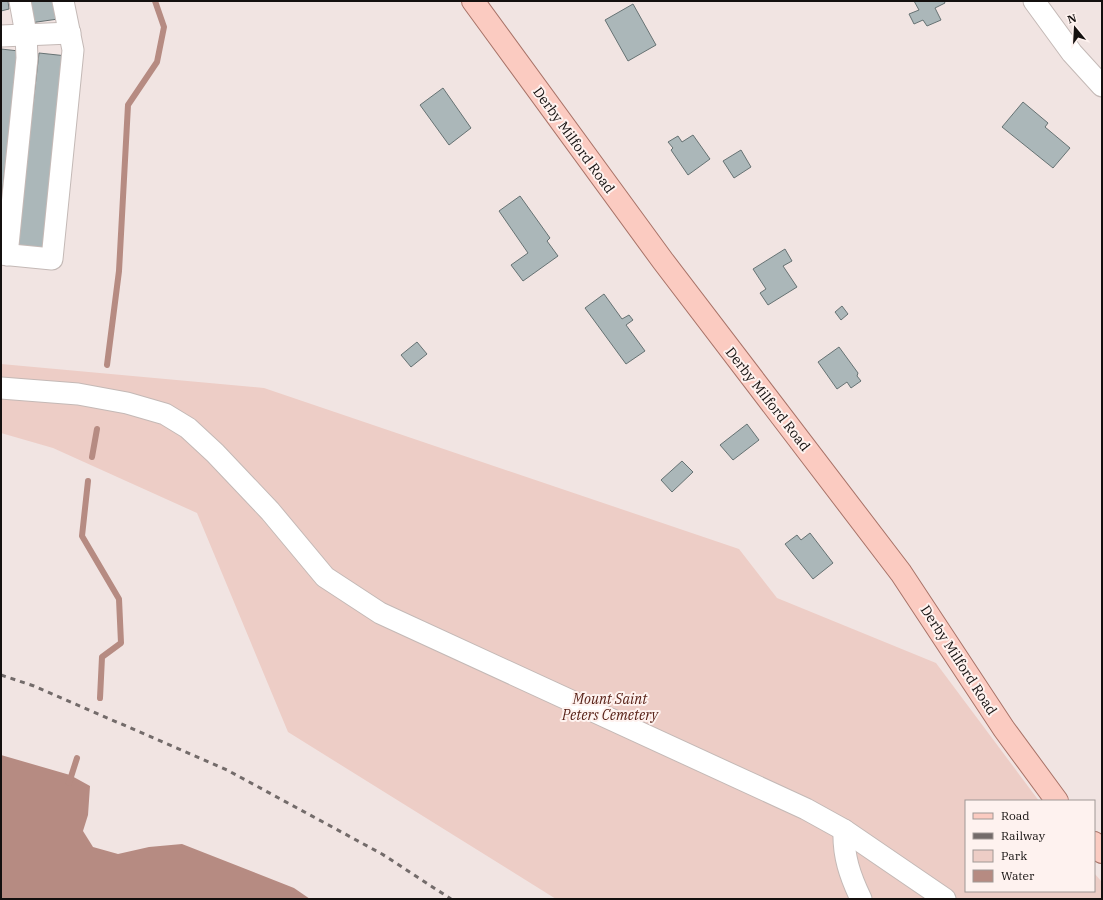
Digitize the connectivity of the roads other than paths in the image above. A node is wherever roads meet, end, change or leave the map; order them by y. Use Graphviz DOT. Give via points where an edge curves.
graph roads {
  1 [pos="20,1"];
  2 [pos="63,1"];
  3 [pos="472,1"];
  4 [pos="1034,1"];
  5 [pos="70,33"];
  6 [pos="26,34"];
  7 [pos="1,36"];
  8 [pos="1102,86"];
  9 [pos="4,255"];
  10 [pos="1,388"];
  11 [pos="1056,800"];
  12 [pos="844,830"];
  13 [pos="1095,844"];
  14 [pos="1102,852"];
  15 [pos="861,899"];
  16 [pos="945,899"];
  1 -- 6 [label="street"];
  2 -- 5 [label="street"];
  3 -- 11 [label="main road, Derby Milford Road" via="663,261 901,573 1004,729"];
  4 -- 8 [label="street" via="1072,53"];
  5 -- 6 [label="street"];
  5 -- 9 [label="street" via="73,50 52,259"];
  6 -- 7 [label="street"];
  6 -- 9 [label="street" via="27,58"];
  10 -- 12 [label="street" via="78,394 127,403 165,414 188,428 215,453 270,511 325,577 380,613 806,809"];
  12 -- 15 [label="street" via="846,861"];
  12 -- 16 [label="street"];
  13 -- 14 [label="main road"];
}
